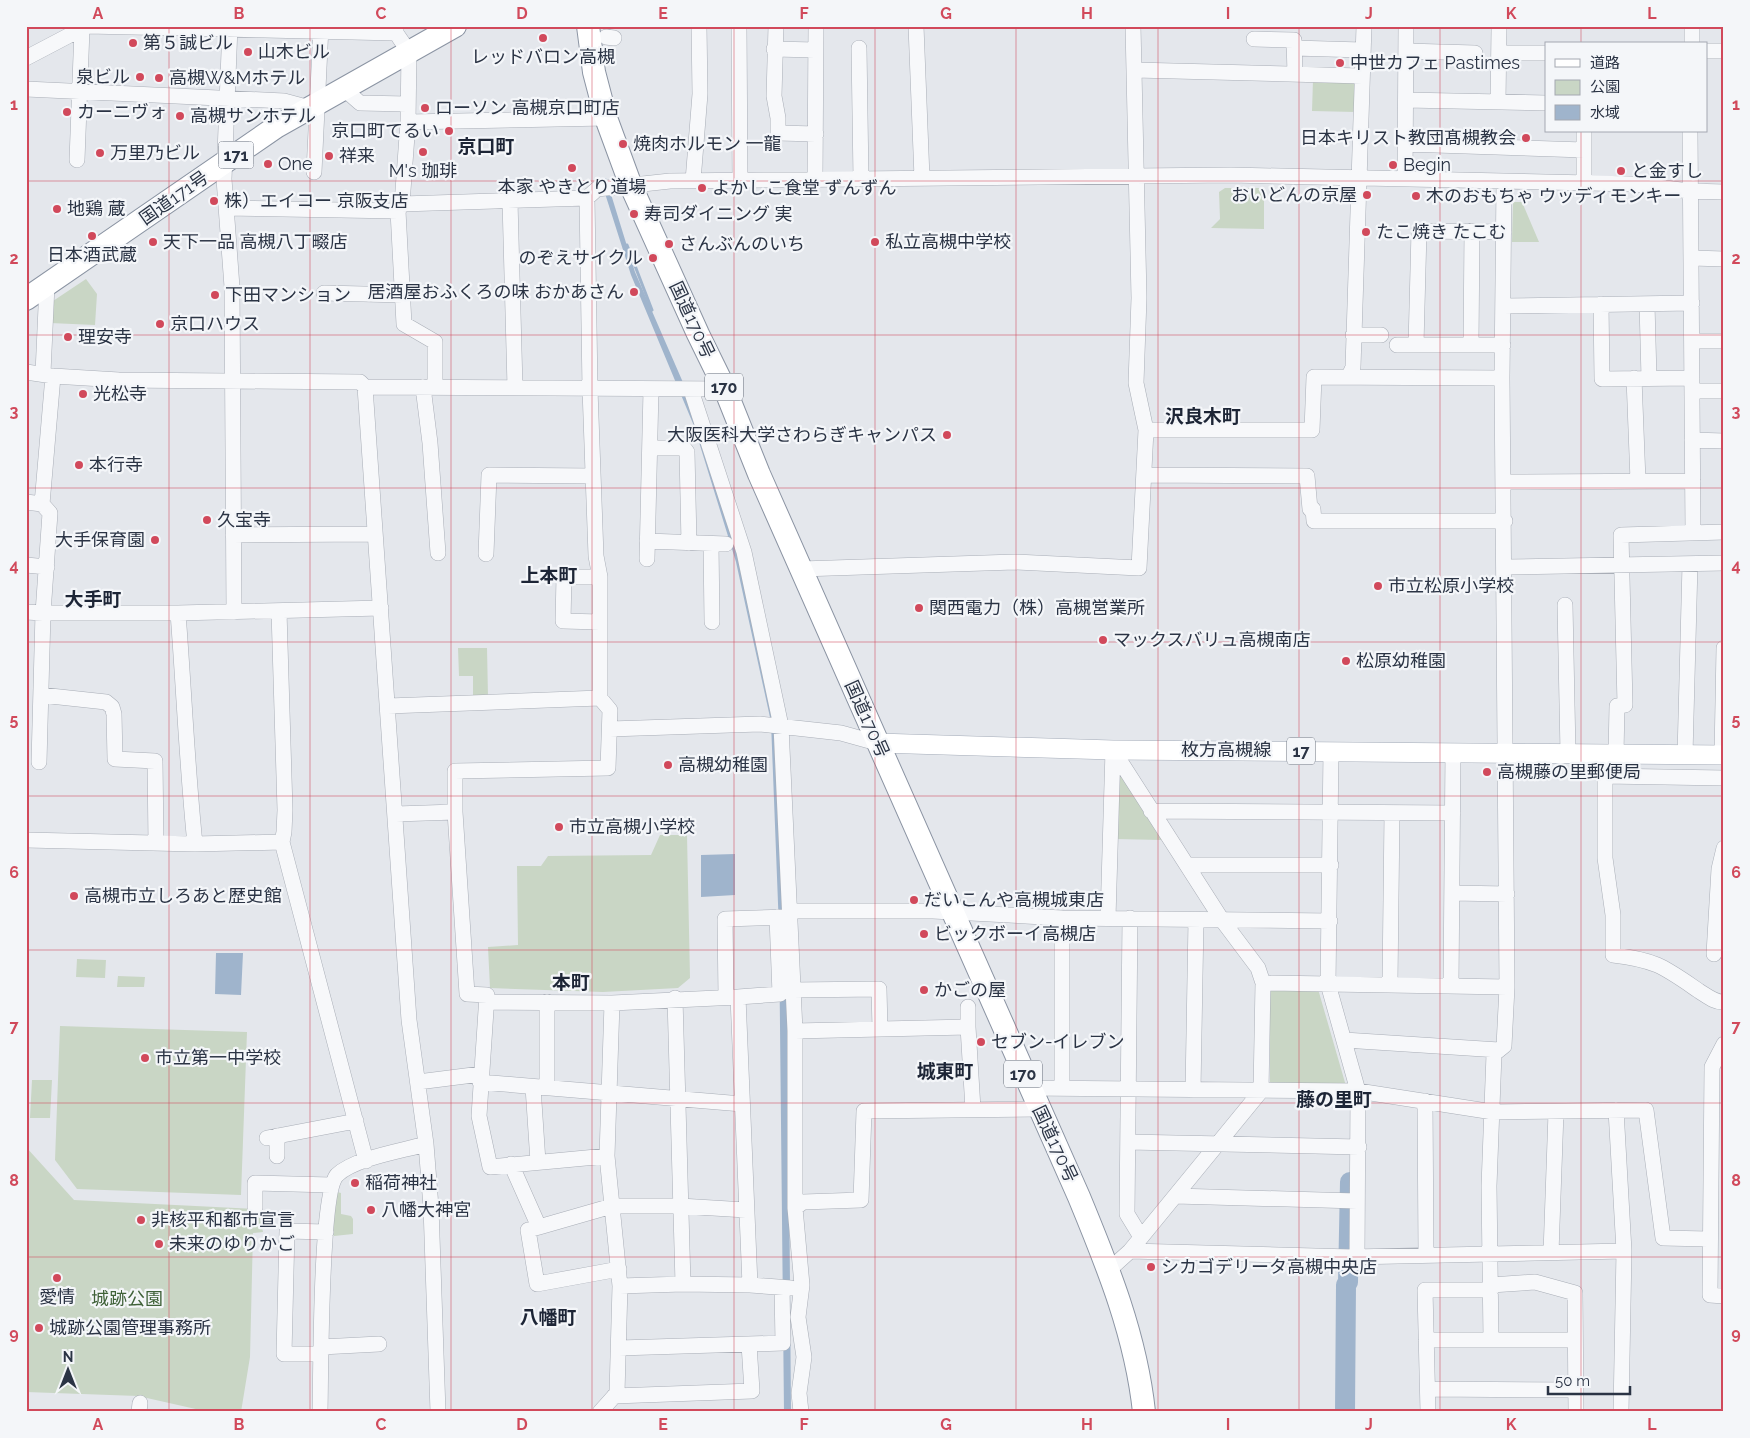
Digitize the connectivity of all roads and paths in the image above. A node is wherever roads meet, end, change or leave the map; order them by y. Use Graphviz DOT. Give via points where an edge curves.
graph roads {
  1 [pos="455,26"];
  2 [pos="699,26"];
  3 [pos="739,26"];
  4 [pos="776,26"];
  5 [pos="816,26"];
  6 [pos="916,26"];
  7 [pos="1133,26"];
  8 [pos="1364,26"];
  9 [pos="1406,26"];
  10 [pos="1692,26"];
  11 [pos="85,27"];
  12 [pos="230,28"];
  13 [pos="1499,29"];
  14 [pos="320,30"];
  15 [pos="396,30"];
  16 [pos="603,34"];
  17 [pos="1254,39"];
  18 [pos="1692,42"];
  19 [pos="859,48"];
  20 [pos="1294,48"];
  21 [pos="774,49"];
  22 [pos="815,50"];
  23 [pos="1362,50"];
  24 [pos="1406,51"];
  25 [pos="1708,51"];
  26 [pos="1724,51"];
  27 [pos="409,52"];
  28 [pos="1475,53"];
  29 [pos="1499,53"];
  30 [pos="1545,53"];
  31 [pos="26,58"];
  32 [pos="1135,70"];
  33 [pos="1295,74"];
  34 [pos="1362,76"];
  35 [pos="343,88"];
  36 [pos="26,89"];
  37 [pos="81,91"];
  38 [pos="227,98"];
  39 [pos="1406,100"];
  40 [pos="1498,102"];
  41 [pos="1545,103"];
  42 [pos="407,104"];
  43 [pos="313,106"];
  44 [pos="606,118"];
  45 [pos="408,122"];
  46 [pos="1584,132"];
  47 [pos="1690,132"];
  48 [pos="816,134"];
  49 [pos="1406,144"];
  50 [pos="1584,150"];
  51 [pos="77,160"];
  52 [pos="224,163"];
  53 [pos="314,172"];
  54 [pos="1138,176"];
  55 [pos="1359,177"];
  56 [pos="922,178"];
  57 [pos="815,179"];
  58 [pos="861,179"];
  59 [pos="1405,179"];
  60 [pos="740,180"];
  61 [pos="693,181"];
  62 [pos="1504,182"];
  63 [pos="1584,183"];
  64 [pos="614,187"];
  65 [pos="1689,191"];
  66 [pos="1724,192"];
  67 [pos="588,198"];
  68 [pos="510,201"];
  69 [pos="226,208"];
  70 [pos="400,208"];
  71 [pos="1472,231"];
  72 [pos="1504,232"];
  73 [pos="1692,258"];
  74 [pos="1724,259"];
  75 [pos="47,285"];
  76 [pos="324,293"];
  77 [pos="403,295"];
  78 [pos="26,299"];
  79 [pos="1692,303"];
  80 [pos="1601,304"];
  81 [pos="1647,304"];
  82 [pos="1503,306"];
  83 [pos="1353,335"];
  84 [pos="1381,335"];
  85 [pos="1692,341"];
  86 [pos="1724,341"];
  87 [pos="1397,345"];
  88 [pos="1416,345"];
  89 [pos="1471,345"];
  90 [pos="1503,345"];
  91 [pos="26,372"];
  92 [pos="48,375"];
  93 [pos="1349,376"];
  94 [pos="1502,378"];
  95 [pos="1641,378"];
  96 [pos="232,381"];
  97 [pos="1692,385"];
  98 [pos="366,387"];
  99 [pos="429,387"];
  100 [pos="515,387"];
  101 [pos="590,389"];
  102 [pos="725,389"];
  103 [pos="651,390"];
  104 [pos="686,390"];
  105 [pos="1724,391"];
  106 [pos="1146,430"];
  107 [pos="1692,440"];
  108 [pos="1724,441"];
  109 [pos="650,448"];
  110 [pos="1144,475"];
  111 [pos="593,476"];
  112 [pos="1638,481"];
  113 [pos="1693,481"];
  114 [pos="1504,482"];
  115 [pos="26,502"];
  116 [pos="42,504"];
  117 [pos="1505,521"];
  118 [pos="1694,532"];
  119 [pos="1724,532"];
  120 [pos="374,534"];
  121 [pos="233,535"];
  122 [pos="647,541"];
  123 [pos="689,543"];
  124 [pos="438,553"];
  125 [pos="486,554"];
  126 [pos="647,559"];
  127 [pos="1724,563"];
  128 [pos="1690,564"];
  129 [pos="26,565"];
  130 [pos="1621,566"];
  131 [pos="47,567"];
  132 [pos="1506,567"];
  133 [pos="801,569"];
  134 [pos="600,577"];
  135 [pos="1565,605"];
  136 [pos="381,608"];
  137 [pos="279,611"];
  138 [pos="26,612"];
  139 [pos="234,612"];
  140 [pos="43,613"];
  141 [pos="178,613"];
  142 [pos="600,622"];
  143 [pos="712,622"];
  144 [pos="1724,648"];
  145 [pos="40,695"];
  146 [pos="600,698"];
  147 [pos="388,706"];
  148 [pos="781,726"];
  149 [pos="610,729"];
  150 [pos="877,743"];
  151 [pos="1113,750"];
  152 [pos="1332,751"];
  153 [pos="1454,752"];
  154 [pos="1506,753"];
  155 [pos="1568,753"];
  156 [pos="1685,755"];
  157 [pos="1723,755"];
  158 [pos="39,762"];
  159 [pos="1608,766"];
  160 [pos="1724,778"];
  161 [pos="1151,811"];
  162 [pos="455,812"];
  163 [pos="1325,812"];
  164 [pos="1392,813"];
  165 [pos="1453,813"];
  166 [pos="396,814"];
  167 [pos="26,840"];
  168 [pos="282,842"];
  169 [pos="156,843"];
  170 [pos="195,844"];
  171 [pos="1724,848"];
  172 [pos="1188,865"];
  173 [pos="1325,865"];
  174 [pos="1452,893"];
  175 [pos="1507,894"];
  176 [pos="952,912"];
  177 [pos="786,915"];
  178 [pos="1062,918"];
  179 [pos="1108,918"];
  180 [pos="1130,918"];
  181 [pos="1196,920"];
  182 [pos="1222,920"];
  183 [pos="1325,921"];
  184 [pos="1714,954"];
  185 [pos="1263,983"];
  186 [pos="1390,983"];
  187 [pos="1324,984"];
  188 [pos="1451,985"];
  189 [pos="1507,987"];
  190 [pos="793,990"];
  191 [pos="732,997"];
  192 [pos="675,998"];
  193 [pos="487,1002"];
  194 [pos="547,1002"];
  195 [pos="1724,1002"];
  196 [pos="612,1003"];
  197 [pos="968,1007"];
  198 [pos="968,1027"];
  199 [pos="880,1029"];
  200 [pos="795,1031"];
  201 [pos="1344,1040"];
  202 [pos="1724,1044"];
  203 [pos="1499,1050"];
  204 [pos="481,1078"];
  205 [pos="418,1082"];
  206 [pos="1062,1087"];
  207 [pos="540,1088"];
  208 [pos="1029,1088"];
  209 [pos="1128,1089"];
  210 [pos="1193,1090"];
  211 [pos="1260,1091"];
  212 [pos="1353,1091"];
  213 [pos="608,1092"];
  214 [pos="677,1098"];
  215 [pos="1425,1101"];
  216 [pos="742,1104"];
  217 [pos="973,1109"];
  218 [pos="1040,1109"];
  219 [pos="1616,1110"];
  220 [pos="1493,1112"];
  221 [pos="1556,1112"];
  222 [pos="356,1121"];
  223 [pos="1128,1142"];
  224 [pos="426,1144"];
  225 [pos="1217,1144"];
  226 [pos="1354,1147"];
  227 [pos="277,1156"];
  228 [pos="607,1156"];
  229 [pos="366,1161"];
  230 [pos="538,1162"];
  231 [pos="512,1164"];
  232 [pos="331,1185"];
  233 [pos="1175,1196"];
  234 [pos="1352,1201"];
  235 [pos="612,1206"];
  236 [pos="680,1206"];
  237 [pos="255,1208"];
  238 [pos="795,1208"];
  239 [pos="746,1210"];
  240 [pos="539,1227"];
  241 [pos="326,1232"];
  242 [pos="1141,1237"];
  243 [pos="1708,1239"];
  244 [pos="1130,1251"];
  245 [pos="1624,1251"];
  246 [pos="1552,1252"];
  247 [pos="1489,1253"];
  248 [pos="1426,1255"];
  249 [pos="1351,1257"];
  250 [pos="619,1269"];
  251 [pos="1109,1270"];
  252 [pos="683,1284"];
  253 [pos="750,1285"];
  254 [pos="620,1286"];
  255 [pos="1491,1287"];
  256 [pos="782,1288"];
  257 [pos="802,1289"];
  258 [pos="1724,1296"];
  259 [pos="1491,1339"];
  260 [pos="1426,1340"];
  261 [pos="1576,1340"];
  262 [pos="379,1344"];
  263 [pos="749,1344"];
  264 [pos="619,1348"];
  265 [pos="321,1350"];
  266 [pos="1428,1388"];
  267 [pos="1576,1390"];
  268 [pos="614,1396"];
  269 [pos="320,1412"];
  270 [pos="438,1412"];
  271 [pos="600,1412"];
  272 [pos="801,1412"];
  273 [pos="1144,1412"];
  274 [pos="1428,1412"];
  275 [pos="1576,1412"];
  276 [pos="1621,1412"];
  1 -- 27 [label="highway, 国道171号 / 171"];
  2 -- 61 [label="street" via="700,94"];
  3 -- 60 [label="street"];
  4 -- 21 [label="street"];
  5 -- 22 [label="street"];
  6 -- 56 [label="street"];
  7 -- 32 [label="street"];
  8 -- 23 [label="street"];
  9 -- 24 [label="street"];
  10 -- 18 [label="street"];
  11 -- 12 [label="street"];
  11 -- 31 [label="street"];
  11 -- 37 [label="street"];
  12 -- 14 [label="street"];
  12 -- 38 [label="street"];
  13 -- 29 [label="street"];
  14 -- 15 [label="street"];
  14 -- 43 [label="street"];
  15 -- 27 [label="street"];
  16 -- 44 [label="highway, 国道170号 / 170" via="594,72"];
  17 -- 20 [label="street" via="1294,40"];
  19 -- 58 [label="street"];
  20 -- 23 [label="street"];
  20 -- 33 [label="street"];
  21 -- 22 [label="street"];
  21 -- 48 [label="street" via="778,133"];
  22 -- 48 [label="street"];
  23 -- 34 [label="street"];
  24 -- 28 [label="street"];
  24 -- 39 [label="street"];
  25 -- 26 [label="street"];
  27 -- 35 [label="highway, 国道171号 / 171"];
  27 -- 42 [label="street"];
  29 -- 30 [label="street"];
  29 -- 40 [label="street"];
  32 -- 33 [label="street"];
  32 -- 54 [label="street"];
  33 -- 34 [label="street"];
  34 -- 55 [label="street"];
  35 -- 42 [label="street" via="360,103"];
  35 -- 43 [label="highway, 国道171号 / 171"];
  36 -- 37 [label="street"];
  37 -- 38 [label="street"];
  37 -- 51 [label="street"];
  38 -- 43 [label="street"];
  38 -- 52 [label="street"];
  39 -- 40 [label="street"];
  39 -- 49 [label="street"];
  40 -- 41 [label="street"];
  42 -- 45 [label="street"];
  43 -- 52 [label="highway, 国道171号 / 171"];
  43 -- 53 [label="street"];
  44 -- 45 [label="street"];
  44 -- 64 [label="highway, 国道170号 / 170"];
  45 -- 70 [label="street"];
  46 -- 50 [label="street"];
  47 -- 65 [label="street"];
  48 -- 57 [label="street"];
  49 -- 50 [label="street"];
  49 -- 59 [label="street"];
  50 -- 63 [label="street"];
  52 -- 69 [label="street"];
  52 -- 75 [label="highway, 国道171号 / 171"];
  54 -- 55 [label="street"];
  54 -- 56 [label="street"];
  54 -- 106 [label="street" via="1136,383"];
  55 -- 59 [label="street"];
  55 -- 83 [label="street"];
  56 -- 58 [label="street"];
  57 -- 58 [label="street"];
  57 -- 60 [label="street"];
  59 -- 62 [label="street"];
  60 -- 61 [label="street"];
  61 -- 64 [label="street"];
  62 -- 63 [label="street"];
  62 -- 72 [label="street"];
  63 -- 65 [label="street" via="1633,184"];
  64 -- 67 [label="street" via="597,189"];
  64 -- 102 [label="highway, 国道170号 / 170" via="698,334"];
  65 -- 66 [label="street"];
  65 -- 73 [label="street"];
  67 -- 68 [label="street"];
  67 -- 101 [label="street"];
  68 -- 70 [label="street"];
  68 -- 100 [label="street"];
  69 -- 70 [label="street"];
  69 -- 96 [label="street" via="232,287"];
  70 -- 77 [label="street"];
  71 -- 72 [label="street"];
  71 -- 88 [label="street" via="1419,231"];
  71 -- 89 [label="street"];
  72 -- 82 [label="street"];
  73 -- 74 [label="street"];
  73 -- 79 [label="street"];
  75 -- 78 [label="highway, 国道171号 / 171"];
  75 -- 92 [label="street"];
  76 -- 77 [label="street"];
  77 -- 99 [label="street" via="404,324 435,342"];
  79 -- 81 [label="street"];
  79 -- 85 [label="street"];
  80 -- 81 [label="street"];
  80 -- 82 [label="street"];
  80 -- 95 [label="street" via="1602,379"];
  81 -- 95 [label="street"];
  82 -- 90 [label="street"];
  83 -- 84 [label="street"];
  83 -- 93 [label="street" via="1353,367"];
  85 -- 86 [label="street"];
  85 -- 97 [label="street"];
  87 -- 88 [label="street"];
  88 -- 89 [label="street"];
  89 -- 90 [label="street"];
  90 -- 94 [label="street"];
  91 -- 92 [label="street"];
  92 -- 96 [label="street" via="119,380"];
  92 -- 116 [label="street"];
  93 -- 94 [label="street" via="1357,379"];
  93 -- 106 [label="street" via="1314,377 1312,430"];
  94 -- 114 [label="street"];
  95 -- 97 [label="street"];
  95 -- 112 [label="street"];
  96 -- 98 [label="street" via="360,382"];
  96 -- 121 [label="street"];
  97 -- 105 [label="street"];
  97 -- 107 [label="street"];
  98 -- 99 [label="street"];
  98 -- 120 [label="street"];
  99 -- 100 [label="street"];
  99 -- 124 [label="street"];
  100 -- 101 [label="street"];
  101 -- 103 [label="street"];
  101 -- 111 [label="street"];
  102 -- 104 [label="street"];
  102 -- 133 [label="highway, 国道170号 / 170"];
  103 -- 104 [label="street"];
  103 -- 109 [label="street"];
  104 -- 148 [label="street" via="744,552"];
  106 -- 110 [label="street"];
  107 -- 108 [label="street"];
  107 -- 113 [label="street"];
  109 -- 122 [label="street"];
  109 -- 123 [label="street" via="684,448 687,452"];
  110 -- 117 [label="street" via="1307,476 1314,521"];
  110 -- 133 [label="street" via="1138,568 1015,562"];
  111 -- 125 [label="street" via="489,475"];
  111 -- 134 [label="street" via="596,556"];
  112 -- 113 [label="street"];
  112 -- 114 [label="street"];
  113 -- 118 [label="street"];
  114 -- 117 [label="street"];
  115 -- 116 [label="street"];
  116 -- 131 [label="street" via="50,513"];
  117 -- 132 [label="street"];
  118 -- 119 [label="street"];
  118 -- 130 [label="street" via="1621,535"];
  120 -- 121 [label="street"];
  120 -- 136 [label="street"];
  121 -- 139 [label="street"];
  122 -- 123 [label="street"];
  122 -- 126 [label="street"];
  123 -- 143 [label="street" via="718,544"];
  127 -- 128 [label="street"];
  128 -- 130 [label="street"];
  128 -- 156 [label="street"];
  129 -- 131 [label="street"];
  130 -- 132 [label="street"];
  130 -- 159 [label="street" via="1625,705 1616,706"];
  131 -- 140 [label="street"];
  132 -- 154 [label="street"];
  133 -- 150 [label="highway, 国道170号 / 170"];
  134 -- 142 [label="street"];
  134 -- 142 [label="street" via="564,577 563,621"];
  135 -- 155 [label="street"];
  136 -- 137 [label="street"];
  136 -- 147 [label="street"];
  137 -- 139 [label="street"];
  137 -- 168 [label="street" via="285,810"];
  138 -- 140 [label="street"];
  139 -- 141 [label="street"];
  140 -- 141 [label="street"];
  140 -- 145 [label="street"];
  141 -- 170 [label="street"];
  142 -- 146 [label="street"];
  144 -- 157 [label="street"];
  145 -- 158 [label="street"];
  145 -- 169 [label="street" via="106,702 114,714 115,759 156,761"];
  146 -- 147 [label="street"];
  146 -- 149 [label="street" via="610,710"];
  147 -- 166 [label="street"];
  148 -- 149 [label="street"];
  148 -- 150 [label="street" via="841,733"];
  148 -- 177 [label="street"];
  149 -- 162 [label="street" via="608,768 455,771"];
  150 -- 151 [label="main road, 枚方高槻線 / 17"];
  150 -- 176 [label="highway, 国道170号 / 170"];
  151 -- 152 [label="main road, 枚方高槻線 / 17"];
  151 -- 161 [label="street"];
  151 -- 179 [label="street"];
  152 -- 153 [label="main road, 枚方高槻線 / 17"];
  152 -- 163 [label="street"];
  153 -- 154 [label="main road, 枚方高槻線 / 17"];
  153 -- 165 [label="street"];
  154 -- 155 [label="main road, 枚方高槻線 / 17"];
  154 -- 175 [label="street"];
  155 -- 159 [label="main road, 枚方高槻線 / 17"];
  156 -- 157 [label="main road, 枚方高槻線 / 17"];
  156 -- 159 [label="main road, 枚方高槻線 / 17"];
  159 -- 160 [label="street"];
  159 -- 195 [label="street" via="1605,858 1613,915 1613,955 1649,960 1707,996"];
  161 -- 163 [label="street"];
  161 -- 172 [label="street"];
  162 -- 166 [label="street"];
  162 -- 193 [label="street" via="467,994 487,995"];
  163 -- 164 [label="street"];
  163 -- 173 [label="street"];
  164 -- 165 [label="street"];
  164 -- 186 [label="street"];
  165 -- 174 [label="street"];
  166 -- 205 [label="street" via="409,1020"];
  167 -- 169 [label="street"];
  168 -- 170 [label="street"];
  168 -- 222 [label="street"];
  169 -- 170 [label="street"];
  171 -- 184 [label="street" via="1719,869"];
  172 -- 173 [label="street"];
  172 -- 182 [label="street"];
  173 -- 183 [label="street"];
  174 -- 175 [label="street"];
  174 -- 188 [label="street"];
  175 -- 189 [label="street"];
  176 -- 177 [label="street"];
  176 -- 178 [label="street"];
  176 -- 208 [label="highway, 国道170号 / 170"];
  177 -- 190 [label="street"];
  177 -- 191 [label="street" via="780,994"];
  177 -- 191 [label="street" via="725,919"];
  178 -- 179 [label="street"];
  178 -- 206 [label="street"];
  179 -- 180 [label="street"];
  180 -- 181 [label="street"];
  180 -- 209 [label="street"];
  181 -- 182 [label="street"];
  181 -- 210 [label="street"];
  182 -- 183 [label="street"];
  182 -- 185 [label="street" via="1258,968"];
  183 -- 187 [label="street"];
  185 -- 187 [label="street"];
  185 -- 211 [label="street"];
  186 -- 187 [label="street"];
  186 -- 188 [label="street"];
  187 -- 201 [label="street"];
  188 -- 189 [label="street"];
  189 -- 203 [label="street" via="1504,1046"];
  190 -- 199 [label="street" via="879,989"];
  190 -- 200 [label="street"];
  191 -- 192 [label="street"];
  191 -- 216 [label="street"];
  192 -- 196 [label="street"];
  192 -- 214 [label="street"];
  193 -- 194 [label="street"];
  193 -- 204 [label="street"];
  194 -- 196 [label="street"];
  194 -- 207 [label="street"];
  196 -- 213 [label="street"];
  197 -- 198 [label="street"];
  198 -- 199 [label="street"];
  198 -- 217 [label="street"];
  199 -- 200 [label="street"];
  200 -- 238 [label="street"];
  201 -- 203 [label="street"];
  201 -- 212 [label="street"];
  202 -- 243 [label="street" via="1712,1067"];
  203 -- 220 [label="street" via="1494,1054"];
  204 -- 205 [label="street"];
  204 -- 207 [label="street"];
  204 -- 231 [label="street" via="479,1116 490,1167"];
  205 -- 224 [label="street"];
  206 -- 208 [label="street"];
  206 -- 209 [label="street"];
  207 -- 213 [label="street"];
  207 -- 230 [label="street"];
  208 -- 218 [label="highway, 国道170号 / 170"];
  209 -- 210 [label="street"];
  209 -- 223 [label="street"];
  210 -- 211 [label="street"];
  211 -- 212 [label="street"];
  211 -- 225 [label="street"];
  212 -- 215 [label="street"];
  212 -- 226 [label="street"];
  213 -- 214 [label="street"];
  213 -- 228 [label="street"];
  214 -- 216 [label="street"];
  214 -- 236 [label="street"];
  215 -- 220 [label="street"];
  215 -- 248 [label="street"];
  216 -- 239 [label="street"];
  217 -- 218 [label="street"];
  217 -- 238 [label="street" via="864,1111 861,1200 803,1202"];
  218 -- 251 [label="highway, 国道170号 / 170"];
  219 -- 221 [label="street"];
  219 -- 243 [label="street" via="1646,1110 1663,1238"];
  219 -- 245 [label="street"];
  220 -- 221 [label="street"];
  220 -- 247 [label="street"];
  221 -- 246 [label="street"];
  222 -- 227 [label="street" via="272,1137"];
  222 -- 229 [label="street"];
  223 -- 225 [label="street"];
  223 -- 242 [label="street" via="1127,1214"];
  224 -- 229 [label="street"];
  224 -- 270 [label="street" via="433,1237"];
  225 -- 226 [label="street"];
  225 -- 233 [label="street"];
  226 -- 234 [label="street"];
  228 -- 230 [label="street"];
  228 -- 235 [label="street"];
  229 -- 232 [label="street" via="344,1169"];
  230 -- 231 [label="street"];
  231 -- 240 [label="street"];
  232 -- 237 [label="street" via="255,1183"];
  232 -- 241 [label="street"];
  233 -- 234 [label="street"];
  233 -- 242 [label="street"];
  234 -- 249 [label="street"];
  235 -- 236 [label="street"];
  235 -- 240 [label="street"];
  235 -- 250 [label="street"];
  236 -- 239 [label="street"];
  236 -- 252 [label="street"];
  238 -- 257 [label="street"];
  239 -- 253 [label="street"];
  240 -- 250 [label="street" via="528,1230 536,1284"];
  241 -- 265 [label="street"];
  241 -- 265 [label="street" via="286,1231 284,1354"];
  242 -- 244 [label="street"];
  243 -- 258 [label="street" via="1710,1295"];
  244 -- 249 [label="street"];
  244 -- 251 [label="street"];
  245 -- 246 [label="street"];
  245 -- 276 [label="street"];
  246 -- 247 [label="street"];
  247 -- 248 [label="street"];
  247 -- 255 [label="street"];
  248 -- 249 [label="street"];
  250 -- 254 [label="street"];
  251 -- 273 [label="highway, 国道170号 / 170" via="1133,1344"];
  252 -- 253 [label="street"];
  252 -- 254 [label="street"];
  253 -- 256 [label="street"];
  254 -- 264 [label="street"];
  255 -- 259 [label="street"];
  255 -- 260 [label="street" via="1425,1290"];
  255 -- 261 [label="street" via="1535,1282 1575,1293"];
  256 -- 257 [label="street"];
  256 -- 263 [label="street" via="782,1343"];
  257 -- 272 [label="street" via="798,1317 804,1357"];
  259 -- 260 [label="street"];
  259 -- 261 [label="street"];
  260 -- 266 [label="street"];
  261 -- 267 [label="street"];
  262 -- 265 [label="street"];
  263 -- 264 [label="street"];
  263 -- 268 [label="street" via="752,1391"];
  264 -- 268 [label="street" via="617,1392"];
  265 -- 269 [label="street"];
  266 -- 267 [label="street"];
  266 -- 274 [label="street"];
  267 -- 275 [label="street"];
  268 -- 271 [label="street"];
}
